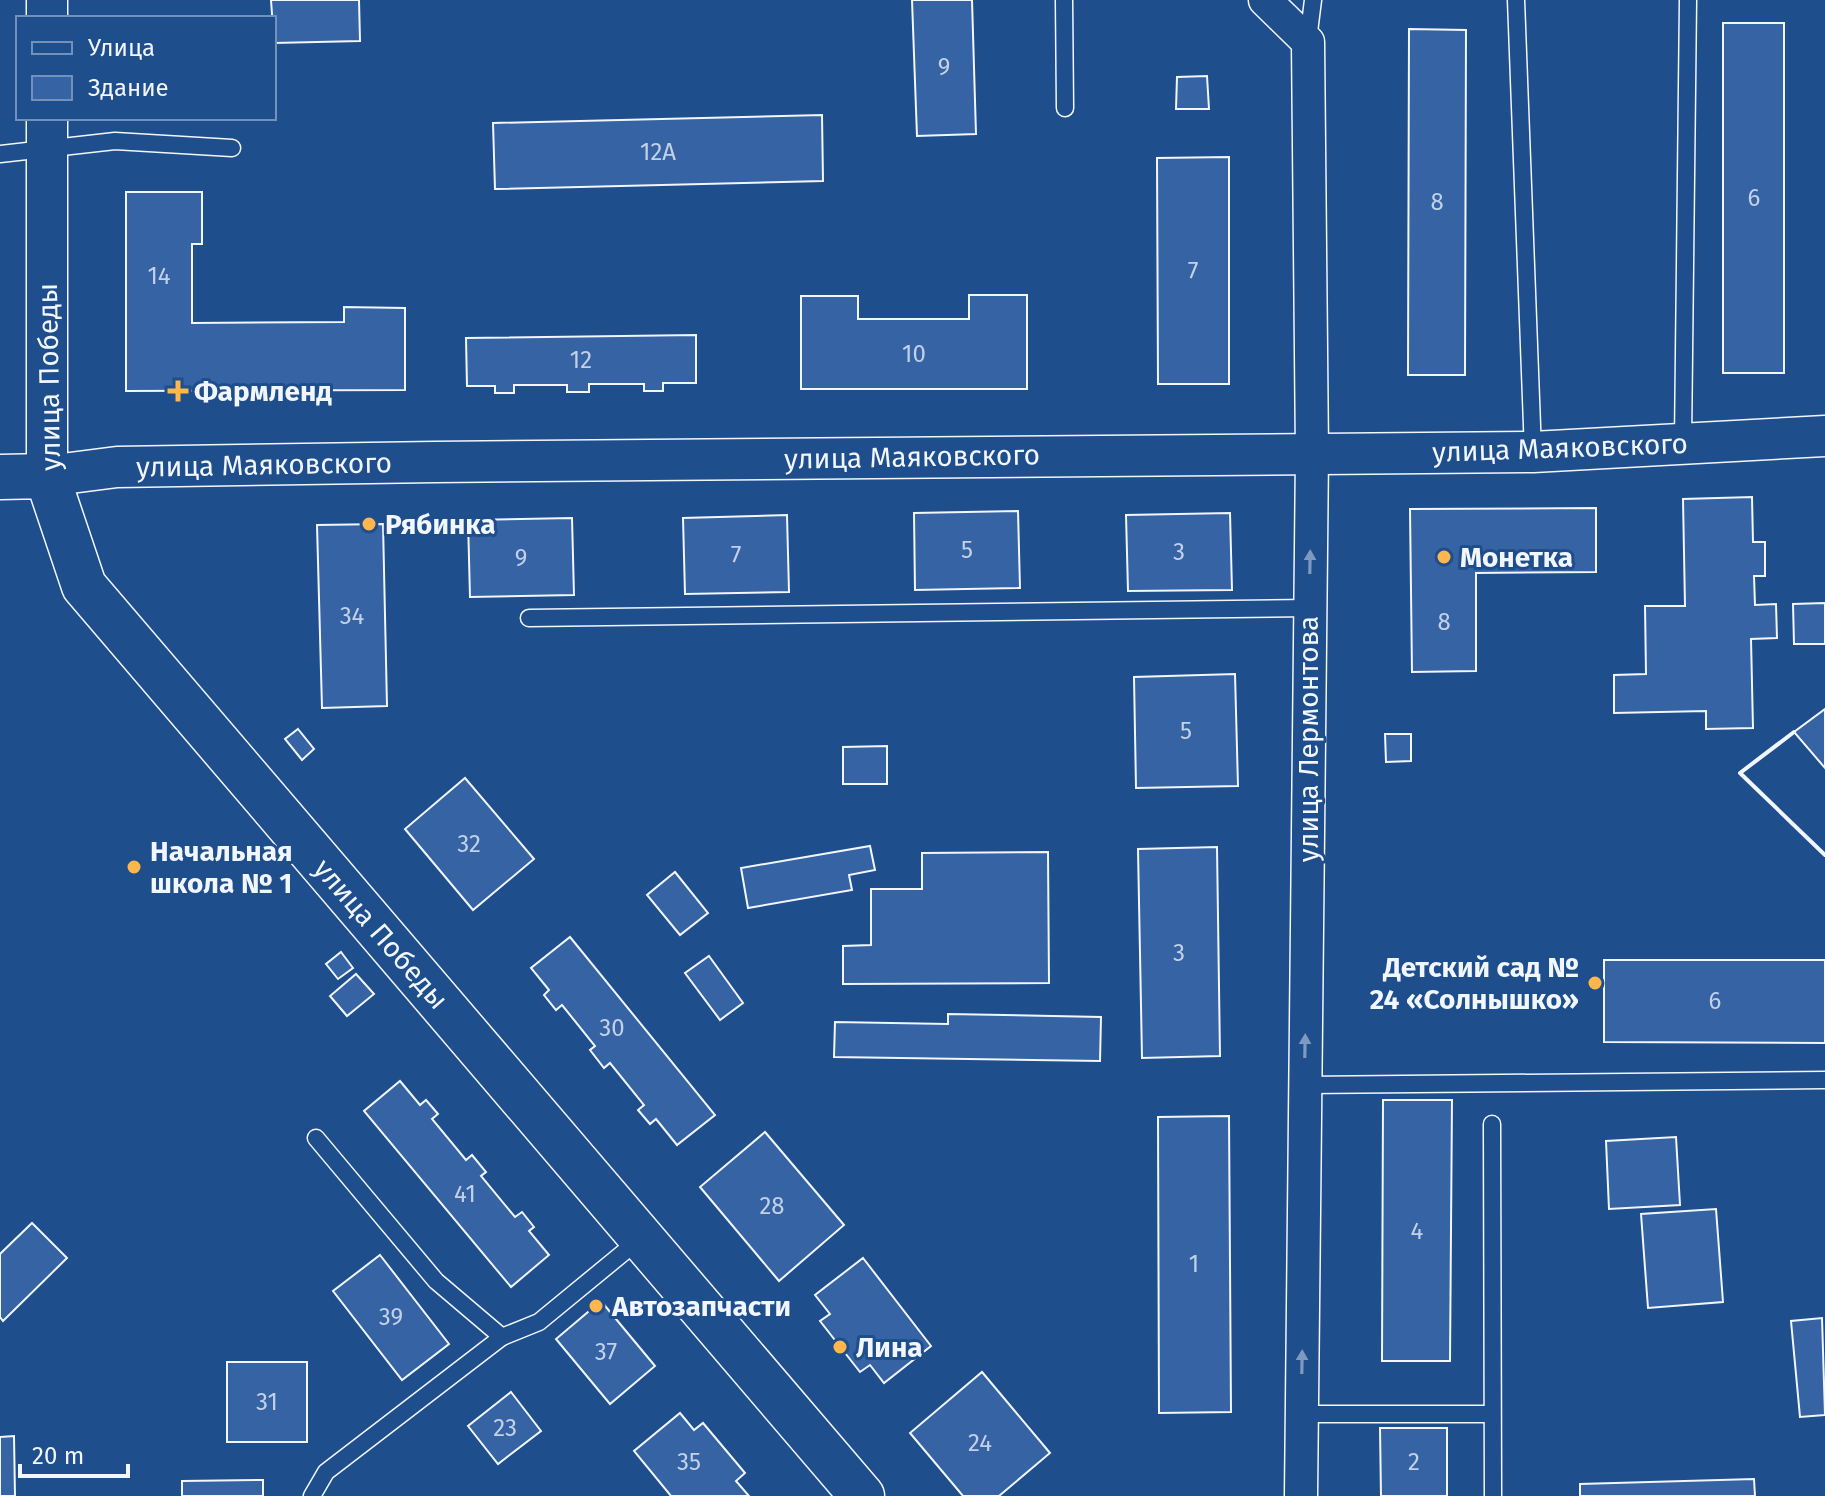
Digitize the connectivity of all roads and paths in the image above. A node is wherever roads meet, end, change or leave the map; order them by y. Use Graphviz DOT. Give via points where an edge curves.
graph roads {
  1 [pos="1064,0"];
  2 [pos="1265,0"];
  3 [pos="1313,0"];
  4 [pos="1516,0"];
  5 [pos="1688,0"];
  6 [pos="1308,42"];
  7 [pos="1065,108"];
  8 [pos="47,133"];
  9 [pos="232,148"];
  10 [pos="0,154"];
  11 [pos="1825,436"];
  12 [pos="1683,445"];
  13 [pos="1533,452"];
  14 [pos="1312,454"];
  15 [pos="47,476"];
  16 [pos="0,477"];
  17 [pos="1309,608"];
  18 [pos="529,618"];
  19 [pos="1825,1080"];
  20 [pos="1305,1085"];
  21 [pos="1492,1124"];
  22 [pos="316,1138"];
  23 [pos="642,1238"];
  24 [pos="502,1337"];
  25 [pos="1302,1414"];
  26 [pos="1492,1414"];
  27 [pos="312,1496"];
  28 [pos="862,1496"];
  29 [pos="1301,1496"];
  30 [pos="1493,1496"];
  1 -- 7 [label="lane"];
  2 -- 6 [label="street"];
  3 -- 6 [label="lane"];
  4 -- 13 [label="lane"];
  5 -- 12 [label="lane"];
  6 -- 14 [label="street, улица Лермонтова"];
  8 -- 9 [label="lane"];
  8 -- 10 [label="lane"];
  8 -- 15 [label="street, улица Победы"];
  11 -- 12 [label="street, улица Маяковского"];
  12 -- 13 [label="street, улица Маяковского"];
  13 -- 14 [label="street, улица Маяковского"];
  14 -- 15 [label="street, улица Маяковского" via="117,467"];
  17 -- 14 [label="street, улица Лермонтова, one-way"];
  15 -- 16 [label="main road, улица Маяковского"];
  15 -- 23 [label="main road, улица Победы" via="84,586"];
  17 -- 18 [label="lane"];
  20 -- 17 [label="street, улица Лермонтова, one-way"];
  19 -- 20 [label="lane"];
  25 -- 20 [label="street, улица Лермонтова, one-way"];
  21 -- 26 [label="lane"];
  22 -- 24 [label="lane" via="436,1281"];
  23 -- 24 [label="lane" via="539,1322"];
  23 -- 28 [label="main road, улица Победы"];
  24 -- 27 [label="lane" via="326,1472"];
  25 -- 26 [label="lane"];
  25 -- 29 [label="street, улица Лермонтова"];
  26 -- 30 [label="lane"];
}
